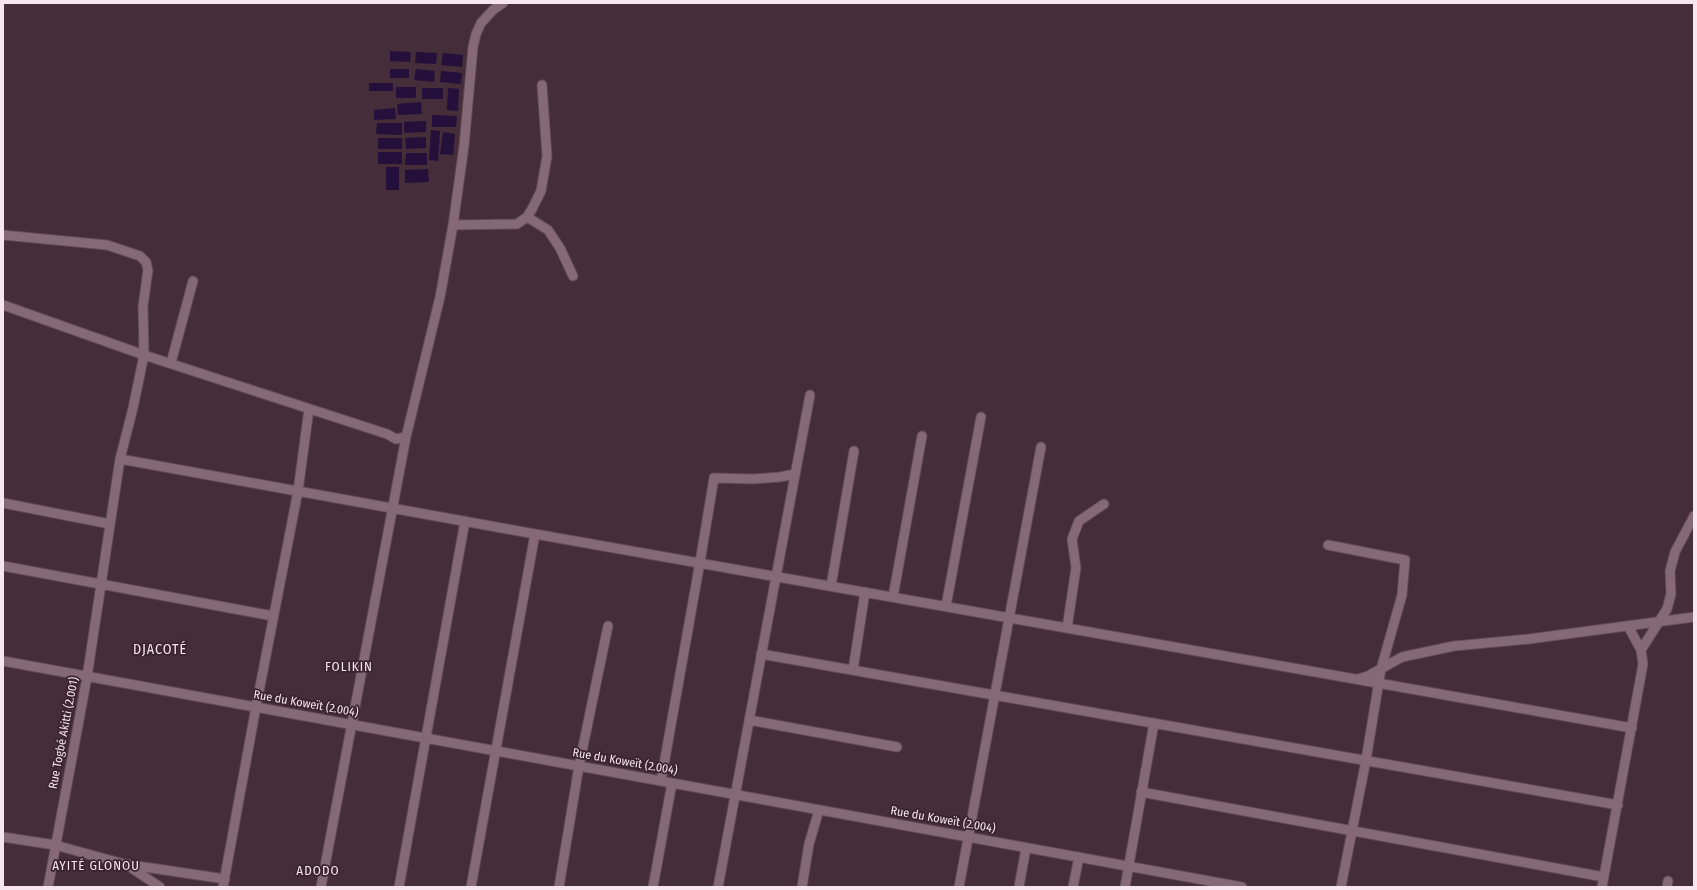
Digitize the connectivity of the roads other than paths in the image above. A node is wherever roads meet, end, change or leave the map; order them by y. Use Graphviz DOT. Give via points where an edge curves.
graph roads {
  1 [pos="503,3"];
  2 [pos="542,85"];
  3 [pos="527,217"];
  4 [pos="453,225"];
  5 [pos="3,235"];
  6 [pos="572,276"];
  7 [pos="193,281"];
  8 [pos="3,305"];
  9 [pos="144,355"];
  10 [pos="171,363"];
  11 [pos="810,395"];
  12 [pos="309,409"];
  13 [pos="981,417"];
  14 [pos="922,436"];
  15 [pos="406,437"];
  16 [pos="1041,447"];
  17 [pos="854,451"];
  18 [pos="120,459"];
  19 [pos="795,474"];
  20 [pos="298,491"];
  21 [pos="3,503"];
  22 [pos="1104,504"];
  23 [pos="392,508"];
  24 [pos="1694,516"];
  25 [pos="464,521"];
  26 [pos="110,524"];
  27 [pos="535,534"];
  28 [pos="1328,545"];
  29 [pos="700,562"];
  30 [pos="3,566"];
  31 [pos="776,576"];
  32 [pos="101,584"];
  33 [pos="831,586"];
  34 [pos="865,592"];
  35 [pos="893,597"];
  36 [pos="946,606"];
  37 [pos="273,616"];
  38 [pos="1694,617"];
  39 [pos="1009,618"];
  40 [pos="1658,623"];
  41 [pos="608,626"];
  42 [pos="1628,626"];
  43 [pos="1067,628"];
  44 [pos="1641,650"];
  45 [pos="761,654"];
  46 [pos="3,661"];
  47 [pos="1381,669"];
  48 [pos="853,670"];
  49 [pos="87,676"];
  50 [pos="1356,679"];
  51 [pos="1379,683"];
  52 [pos="995,695"];
  53 [pos="256,707"];
  54 [pos="749,720"];
  55 [pos="1154,723"];
  56 [pos="351,725"];
  57 [pos="1632,728"];
  58 [pos="426,738"];
  59 [pos="898,747"];
  60 [pos="495,751"];
  61 [pos="1366,760"];
  62 [pos="579,766"];
  63 [pos="661,781"];
  64 [pos="672,783"];
  65 [pos="1141,792"];
  66 [pos="735,794"];
  67 [pos="1618,805"];
  68 [pos="819,810"];
  69 [pos="1352,831"];
  70 [pos="968,837"];
  71 [pos="3,838"];
  72 [pos="55,845"];
  73 [pos="1026,848"];
  74 [pos="1079,857"];
  75 [pos="124,864"];
  76 [pos="1129,866"];
  77 [pos="1604,876"];
  78 [pos="224,883"];
  79 [pos="1193,883"];
  80 [pos="48,887"];
  81 [pos="160,887"];
  82 [pos="321,887"];
  83 [pos="399,887"];
  84 [pos="471,887"];
  85 [pos="559,887"];
  86 [pos="653,887"];
  87 [pos="718,887"];
  88 [pos="803,887"];
  89 [pos="959,887"];
  90 [pos="1019,887"];
  91 [pos="1073,887"];
  92 [pos="1125,887"];
  93 [pos="1242,887"];
  94 [pos="1342,887"];
  95 [pos="1602,887"];
  1 -- 4 [label="street" via="481,23 473,47 464,146"];
  2 -- 3 [label="street" via="547,156 541,191"];
  3 -- 4 [label="street" via="517,224"];
  3 -- 6 [label="street" via="548,230 560,248"];
  4 -- 15 [label="street" via="440,297"];
  5 -- 9 [label="street, Rue Togbé Akitti (2.001)" via="107,245 140,256 146,262 148,270 143,306"];
  7 -- 10 [label="street"];
  8 -- 9 [label="street"];
  9 -- 10 [label="street"];
  9 -- 18 [label="street, Rue Togbé Akitti (2.001)"];
  10 -- 12 [label="street"];
  11 -- 19 [label="street"];
  12 -- 15 [label="street" via="396,439"];
  12 -- 20 [label="street"];
  13 -- 36 [label="street"];
  14 -- 35 [label="street"];
  15 -- 23 [label="street"];
  16 -- 39 [label="street"];
  17 -- 33 [label="street"];
  18 -- 20 [label="street"];
  18 -- 26 [label="street, Rue Togbé Akitti (2.001)"];
  19 -- 29 [label="street" via="753,479 714,478"];
  19 -- 31 [label="street"];
  20 -- 23 [label="street"];
  20 -- 37 [label="street"];
  21 -- 26 [label="street"];
  22 -- 43 [label="street" via="1079,521 1072,539 1076,568"];
  23 -- 25 [label="street"];
  23 -- 56 [label="street"];
  24 -- 40 [label="street" via="1675,552 1670,571 1669,603"];
  25 -- 27 [label="street"];
  25 -- 58 [label="street"];
  26 -- 32 [label="street, Rue Togbé Akitti (2.001)"];
  27 -- 29 [label="street"];
  27 -- 60 [label="street"];
  28 -- 47 [label="street" via="1405,560 1402,595"];
  29 -- 31 [label="street"];
  29 -- 63 [label="street"];
  30 -- 32 [label="street"];
  31 -- 33 [label="street"];
  31 -- 45 [label="street"];
  32 -- 37 [label="street"];
  32 -- 49 [label="street, Rue Togbé Akitti (2.001)"];
  33 -- 34 [label="street"];
  34 -- 35 [label="street"];
  34 -- 48 [label="street"];
  35 -- 36 [label="street"];
  36 -- 39 [label="street"];
  37 -- 53 [label="street"];
  38 -- 40 [label="street"];
  39 -- 43 [label="street"];
  39 -- 52 [label="street"];
  40 -- 42 [label="street"];
  40 -- 44 [label="street"];
  41 -- 62 [label="street"];
  42 -- 44 [label="street"];
  42 -- 47 [label="street" via="1454,646 1402,657"];
  43 -- 50 [label="street"];
  44 -- 57 [label="street" via="1644,664"];
  45 -- 48 [label="street"];
  45 -- 54 [label="street"];
  46 -- 49 [label="street, Rue du Koweït (2.004)"];
  47 -- 50 [label="street"];
  47 -- 51 [label="street"];
  48 -- 52 [label="street"];
  49 -- 53 [label="street, Rue du Koweït (2.004)"];
  49 -- 72 [label="street, Rue Togbé Akitti (2.001)"];
  50 -- 51 [label="street"];
  51 -- 57 [label="street"];
  51 -- 61 [label="street"];
  52 -- 55 [label="street"];
  52 -- 70 [label="street"];
  53 -- 56 [label="street, Rue du Koweït (2.004)"];
  53 -- 78 [label="street"];
  54 -- 59 [label="street"];
  54 -- 66 [label="street"];
  55 -- 61 [label="street"];
  55 -- 65 [label="street"];
  56 -- 58 [label="street, Rue du Koweït (2.004)"];
  56 -- 82 [label="street"];
  57 -- 67 [label="street"];
  58 -- 60 [label="street, Rue du Koweït (2.004)"];
  58 -- 83 [label="street"];
  60 -- 62 [label="street, Rue du Koweït (2.004)"];
  60 -- 84 [label="street"];
  61 -- 67 [label="street"];
  61 -- 69 [label="street"];
  62 -- 63 [label="street, Rue du Koweït (2.004)"];
  62 -- 85 [label="street"];
  63 -- 64 [label="street, Rue du Koweït (2.004)"];
  64 -- 66 [label="street, Rue du Koweït (2.004)"];
  64 -- 86 [label="street"];
  65 -- 69 [label="street"];
  65 -- 76 [label="street"];
  66 -- 68 [label="street, Rue du Koweït (2.004)"];
  66 -- 87 [label="street"];
  67 -- 77 [label="street"];
  68 -- 70 [label="street, Rue du Koweït (2.004)"];
  68 -- 88 [label="street" via="809,844"];
  69 -- 77 [label="street"];
  69 -- 94 [label="street"];
  70 -- 73 [label="street, Rue du Koweït (2.004)"];
  70 -- 89 [label="street"];
  71 -- 72 [label="street"];
  72 -- 75 [label="street"];
  72 -- 80 [label="street, Rue Togbé Akitti (2.001)"];
  73 -- 74 [label="street, Rue du Koweït (2.004)"];
  73 -- 90 [label="street"];
  74 -- 76 [label="street, Rue du Koweït (2.004)"];
  74 -- 91 [label="street"];
  75 -- 78 [label="street"];
  75 -- 81 [label="street"];
  76 -- 79 [label="street, Rue du Koweït (2.004)"];
  76 -- 92 [label="street"];
  77 -- 95 [label="street"];
  79 -- 93 [label="street, Rue du Koweït (2.004)"];
}
